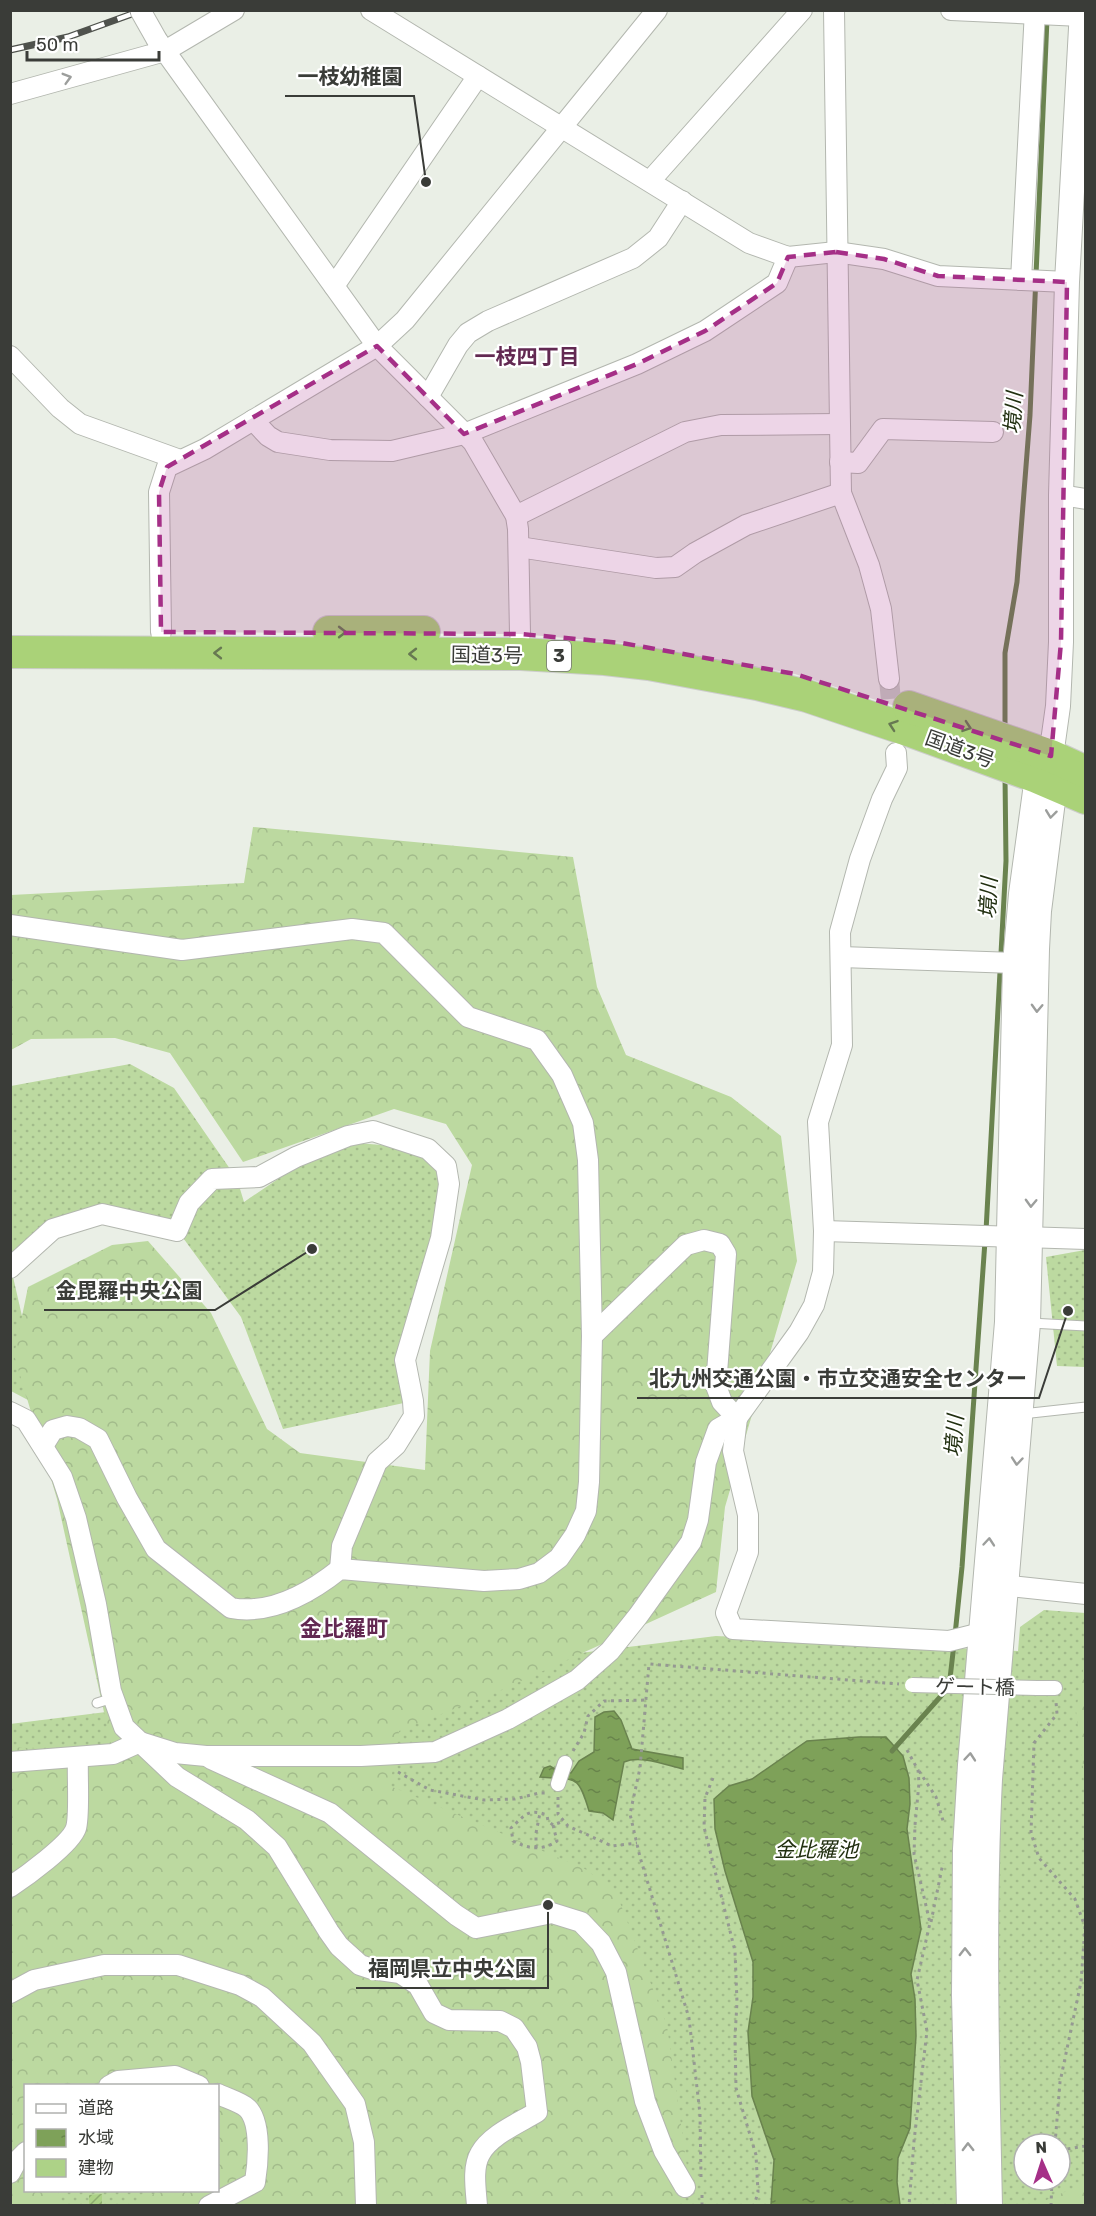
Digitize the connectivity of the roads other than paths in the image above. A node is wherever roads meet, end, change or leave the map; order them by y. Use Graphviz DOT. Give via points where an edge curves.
graph roads {
  1 [pos="140,10"];
  2 [pos="234,10"];
  3 [pos="371,10"];
  4 [pos="802,10"];
  5 [pos="834,10"];
  6 [pos="951,10"];
  7 [pos="1035,12"];
  8 [pos="1081,13"];
  9 [pos="647,14"];
  10 [pos="161,45"];
  11 [pos="478,76"];
  12 [pos="10,94"];
  13 [pos="562,126"];
  14 [pos="650,181"];
  15 [pos="682,201"];
  16 [pos="836,252"];
  17 [pos="788,256"];
  18 [pos="1021,280"];
  19 [pos="1067,282"];
  20 [pos="334,286"];
  21 [pos="1075,337"];
  22 [pos="377,346"];
  23 [pos="10,356"];
  24 [pos="428,397"];
  25 [pos="253,420"];
  26 [pos="839,424"];
  27 [pos="993,432"];
  28 [pos="464,434"];
  29 [pos="180,460"];
  30 [pos="840,462"];
  31 [pos="841,493"];
  32 [pos="1060,495"];
  33 [pos="1086,499"];
  34 [pos="516,516"];
  35 [pos="519,547"];
  36 [pos="10,632"];
  37 [pos="161,632"];
  38 [pos="520,634"];
  39 [pos="10,652"];
  40 [pos="889,679"];
  41 [pos="896,753"];
  42 [pos="1086,772"];
  43 [pos="1047,773"];
  44 [pos="1086,798"];
  45 [pos="10,925"];
  46 [pos="841,957"];
  47 [pos="1015,963"];
  48 [pos="824,1231"];
  49 [pos="1020,1238"];
  50 [pos="1086,1239"];
  51 [pos="10,1268"];
  52 [pos="1017,1322"];
  53 [pos="1086,1326"];
  54 [pos="592,1336"];
  55 [pos="1086,1407"];
  56 [pos="10,1412"];
  57 [pos="1010,1416"];
  58 [pos="737,1418"];
  59 [pos="43,1446"];
  60 [pos="340,1569"];
  61 [pos="996,1585"];
  62 [pos="1086,1594"];
  63 [pos="981,1633"];
  64 [pos="912,1685"];
  65 [pos="1055,1689"];
  66 [pos="140,1742"];
  67 [pos="206,1756"];
  68 [pos="78,1758"];
  69 [pos="10,1762"];
  70 [pos="565,1763"];
  71 [pos="553,1788"];
  72 [pos="10,1887"];
  73 [pos="10,1993"];
  74 [pos="111,2084"];
  75 [pos="196,2084"];
  76 [pos="219,2094"];
  77 [pos="24,2154"];
  78 [pos="10,2173"];
  79 [pos="696,2188"];
  80 [pos="209,2205"];
  81 [pos="366,2205"];
  82 [pos="477,2205"];
  83 [pos="969,2205"];
  84 [pos="990,2205"];
  1 -- 10 [label="street, bridge"];
  2 -- 10 [label="street"];
  3 -- 11 [label="street"];
  4 -- 14 [label="street"];
  5 -- 16 [label="street"];
  6 -- 7 [label="street"];
  7 -- 8 [label="street"];
  7 -- 18 [label="street"];
  8 -- 19 [label="street"];
  9 -- 13 [label="street"];
  12 -- 10 [label="street, one-way"];
  10 -- 20 [label="street"];
  11 -- 13 [label="street"];
  11 -- 20 [label="street"];
  13 -- 14 [label="street"];
  13 -- 22 [label="street" via="405,320"];
  14 -- 15 [label="street"];
  15 -- 17 [label="street" via="749,243"];
  15 -- 24 [label="street" via="658,237 633,258 468,333"];
  16 -- 17 [label="street"];
  16 -- 18 [label="street" via="884,259 938,276"];
  16 -- 26 [label="street"];
  17 -- 28 [label="street" via="777,283 705,331 637,364"];
  18 -- 19 [label="street"];
  19 -- 21 [label="street"];
  20 -- 22 [label="street"];
  21 -- 32 [label="street"];
  22 -- 24 [label="street"];
  22 -- 25 [label="street"];
  23 -- 29 [label="street" via="80,424"];
  24 -- 28 [label="street"];
  25 -- 28 [label="street" via="278,442 330,450 392,451"];
  25 -- 29 [label="street"];
  26 -- 30 [label="street"];
  26 -- 34 [label="street" via="722,425 685,432"];
  27 -- 30 [label="street" via="883,429 858,463"];
  28 -- 34 [label="street" via="473,442"];
  29 -- 37 [label="street" via="167,468 159,492"];
  30 -- 31 [label="street"];
  31 -- 35 [label="street" via="746,525 675,567 656,568"];
  31 -- 40 [label="street" via="881,609"];
  32 -- 33 [label="street"];
  32 -- 43 [label="street" via="1061,642 1058,706"];
  34 -- 35 [label="street"];
  35 -- 38 [label="street"];
  36 -- 37 [label="highway, 国道3号 / 3"];
  37 -- 38 [label="highway, 国道3号 / 3, one-way"];
  38 -- 43 [label="highway, 国道3号 / 3, one-way" via="622,643 795,674 903,705"];
  43 -- 39 [label="highway, 国道3号 / 3, one-way" via="807,696 650,664 521,654"];
  41 -- 46 [label="street" via="897,768 857,869 840,932"];
  42 -- 43 [label="highway, 国道3号 / 3"];
  43 -- 44 [label="highway, 国道3号 / 3"];
  43 -- 47 [label="street" via="1021,894"];
  43 -- 49 [label="street, one-way"];
  45 -- 54 [label="street" via="182,950 352,929 384,933 468,1017 537,1040 562,1075 583,1123 588,1160"];
  46 -- 47 [label="street"];
  46 -- 48 [label="street" via="842,1045 818,1122"];
  47 -- 49 [label="street"];
  48 -- 49 [label="street"];
  48 -- 58 [label="street" via="823,1272 814,1305"];
  49 -- 50 [label="street"];
  49 -- 52 [label="street"];
  51 -- 60 [label="street" via="53,1229 102,1214 177,1231 189,1203 212,1179 259,1177 348,1136 373,1131 428,1149 439,1159 446,1166 449,1184 441,1238 405,1360 414,1416 396,1445 377,1462 342,1546"];
  52 -- 53 [label="lane"];
  52 -- 57 [label="street"];
  54 -- 58 [label="street" via="686,1245 704,1240 720,1244 726,1254 716,1386 722,1402"];
  54 -- 60 [label="street" via="585,1511 559,1558 538,1573 519,1579 484,1581"];
  55 -- 57 [label="lane"];
  56 -- 59 [label="street" via="26,1420"];
  57 -- 61 [label="street"];
  58 -- 63 [label="street" via="733,1451 747,1515 748,1552 726,1613 733,1629 949,1641"];
  58 -- 67 [label="street" via="718,1429 706,1462 691,1542 617,1642 577,1680 508,1719 435,1752"];
  59 -- 60 [label="street" via="53,1430 67,1426 98,1439 156,1549 231,1608 267,1609 321,1585"];
  59 -- 66 [label="street" via="62,1477 76,1518 96,1604 105,1700"];
  61 -- 62 [label="street"];
  61 -- 63 [label="street"];
  61 -- 84 [label="street" via="985,1950"];
  83 -- 63 [label="street, one-way" via="965,1849"];
  64 -- 65 [label="street, ゲート橋, bridge"];
  66 -- 67 [label="street" via="175,1753"];
  66 -- 68 [label="street" via="113,1754"];
  66 -- 82 [label="street" via="177,1777 247,1820 277,1847 329,1932 360,1965 400,1973 418,1985 434,2013 449,2020 500,2020 514,2028 527,2047 537,2112 492,2140 480,2154 475,2171"];
  67 -- 79 [label="street" via="330,1813 476,1928 552,1913 581,1922 601,1943 616,1972 645,2101 664,2151"];
  68 -- 69 [label="street"];
  68 -- 72 [label="street" via="76,1827 71,1837"];
  70 -- 71 [label="street"];
  73 -- 81 [label="street" via="34,1980 104,1965 178,1965 240,1984 262,1997 312,2043 355,2104 364,2142"];
  74 -- 75 [label="street" via="118,2080 175,2076"];
  76 -- 80 [label="street" via="247,2108 255,2123 258,2162 255,2182"];
  77 -- 78 [label="street"];
}
